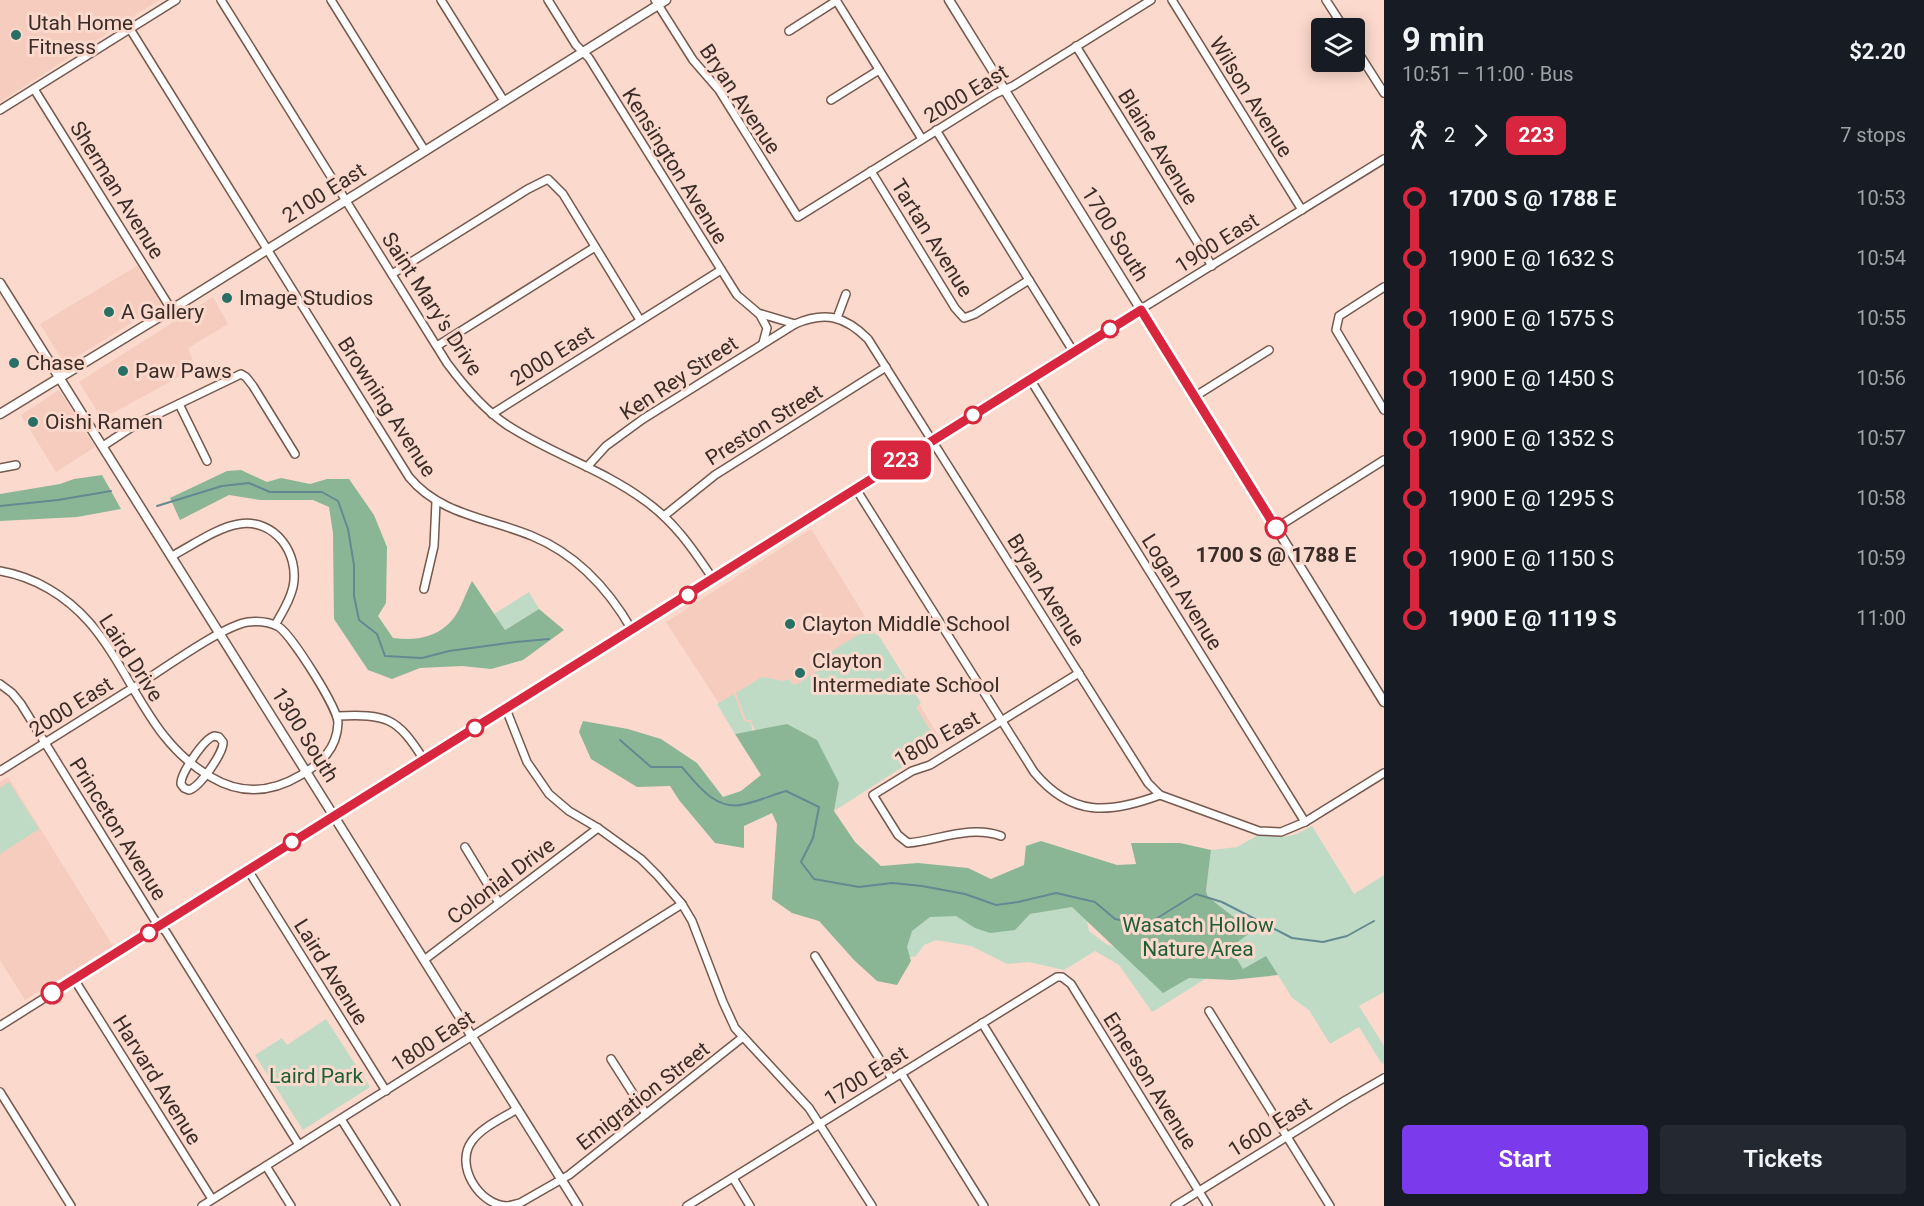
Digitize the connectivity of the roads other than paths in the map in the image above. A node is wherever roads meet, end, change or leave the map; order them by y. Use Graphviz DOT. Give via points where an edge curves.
graph roads {
  1 [pos="176,0"];
  2 [pos="221,0"];
  3 [pos="331,0"];
  4 [pos="441,0"];
  5 [pos="548,0"];
  6 [pos="836,0"];
  7 [pos="949,0"];
  8 [pos="1151,0"];
  9 [pos="1172,0"];
  10 [pos="1326,0"];
  11 [pos="660,2"];
  12 [pos="1338,18"];
  13 [pos="130,29"];
  14 [pos="789,31"];
  15 [pos="1076,46"];
  16 [pos="583,52"];
  17 [pos="1365,63"];
  18 [pos="879,70"];
  19 [pos="34,89"];
  20 [pos="1004,89"];
  21 [pos="1384,93"];
  22 [pos="831,100"];
  23 [pos="504,101"];
  24 [pos="0,110"];
  25 [pos="936,130"];
  26 [pos="922,139"];
  27 [pos="425,151"];
  28 [pos="1384,159"];
  29 [pos="871,171"];
  30 [pos="345,200"];
  31 [pos="1302,210"];
  32 [pos="798,217"];
  33 [pos="595,247"];
  34 [pos="267,250"];
  35 [pos="1212,266"];
  36 [pos="720,270"];
  37 [pos="392,274"];
  38 [pos="1029,280"];
  39 [pos="0,283"];
  40 [pos="1384,286"];
  41 [pos="846,294"];
  42 [pos="171,309"];
  43 [pos="1141,310"];
  44 [pos="758,313"];
  45 [pos="837,318"];
  46 [pos="640,320"];
  47 [pos="795,324"];
  48 [pos="763,344"];
  49 [pos="437,346"];
  50 [pos="1269,350"];
  51 [pos="1073,351"];
  52 [pos="886,367"];
  53 [pos="60,378"];
  54 [pos="1030,379"];
  55 [pos="1194,397"];
  56 [pos="179,404"];
  57 [pos="1384,410"];
  58 [pos="0,414"];
  59 [pos="492,414"];
  60 [pos="932,441"];
  61 [pos="103,446"];
  62 [pos="296,454"];
  63 [pos="1384,460"];
  64 [pos="207,461"];
  65 [pos="16,465"];
  66 [pos="587,467"];
  67 [pos="0,468"];
  68 [pos="856,489"];
  69 [pos="436,502"];
  70 [pos="664,516"];
  71 [pos="1276,528"];
  72 [pos="172,556"];
  73 [pos="0,571"];
  74 [pos="713,579"];
  75 [pos="424,589"];
  76 [pos="275,625"];
  77 [pos="632,630"];
  78 [pos="220,634"];
  79 [pos="1079,672"];
  80 [pos="0,684"];
  81 [pos="132,688"];
  82 [pos="1384,702"];
  83 [pos="506,709"];
  84 [pos="337,716"];
  85 [pos="1002,721"];
  86 [pos="45,743"];
  87 [pos="424,760"];
  88 [pos="191,764"];
  89 [pos="0,771"];
  90 [pos="307,772"];
  91 [pos="1384,773"];
  92 [pos="206,774"];
  93 [pos="1160,795"];
  94 [pos="335,816"];
  95 [pos="1305,822"];
  96 [pos="598,828"];
  97 [pos="1001,836"];
  98 [pos="465,847"];
  99 [pos="249,870"];
  100 [pos="500,903"];
  101 [pos="682,904"];
  102 [pos="160,926"];
  103 [pos="815,956"];
  104 [pos="424,960"];
  105 [pos="1062,977"];
  106 [pos="74,979"];
  107 [pos="1209,1011"];
  108 [pos="982,1023"];
  109 [pos="0,1026"];
  110 [pos="472,1035"];
  111 [pos="743,1037"];
  112 [pos="611,1059"];
  113 [pos="902,1073"];
  114 [pos="892,1079"];
  115 [pos="1383,1082"];
  116 [pos="386,1091"];
  117 [pos="0,1092"];
  118 [pos="518,1109"];
  119 [pos="646,1114"];
  120 [pos="341,1119"];
  121 [pos="820,1123"];
  122 [pos="1287,1137"];
  123 [pos="299,1145"];
  124 [pos="266,1166"];
  125 [pos="733,1178"];
  126 [pos="561,1179"];
  127 [pos="1198,1191"];
  128 [pos="212,1199"];
  129 [pos="71,1206"];
  130 [pos="202,1206"];
  131 [pos="291,1206"];
  132 [pos="396,1206"];
  133 [pos="508,1206"];
  134 [pos="578,1206"];
  135 [pos="687,1206"];
  136 [pos="750,1206"];
  137 [pos="872,1206"];
  138 [pos="984,1206"];
  139 [pos="1095,1206"];
  140 [pos="1175,1206"];
  141 [pos="1208,1206"];
  142 [pos="1330,1206"];
  1 -- 13 [label="street"];
  2 -- 30 [label="street, Saint Mary's Drive"];
  3 -- 27 [label="street"];
  4 -- 23 [label="street"];
  5 -- 16 [label="street, Kensington Avenue"];
  6 -- 14 [label="street"];
  6 -- 18 [label="street"];
  7 -- 20 [label="street, 1700 South"];
  8 -- 15 [label="street, 2000 East"];
  9 -- 31 [label="street, Wilson Avenue"];
  10 -- 12 [label="street"];
  11 -- 16 [label="street, 2100 East"];
  11 -- 32 [label="street, Bryan Avenue" via="693,60 719,90"];
  13 -- 19 [label="street"];
  13 -- 34 [label="street, Browning Avenue"];
  15 -- 20 [label="street, 2000 East"];
  15 -- 35 [label="street, Blaine Avenue"];
  16 -- 23 [label="street, 2100 East"];
  16 -- 36 [label="street, Kensington Avenue"];
  17 -- 21 [label="street"];
  18 -- 22 [label="street"];
  18 -- 26 [label="street"];
  19 -- 24 [label="street"];
  19 -- 42 [label="street, Sherman Avenue"];
  20 -- 25 [label="street, 2000 East"];
  20 -- 43 [label="street, 1700 South"];
  23 -- 27 [label="street, 2100 East"];
  25 -- 26 [label="street, 2000 East"];
  25 -- 38 [label="street"];
  26 -- 29 [label="street, 2000 East"];
  27 -- 30 [label="street, 2100 East"];
  28 -- 31 [label="street, 1900 East"];
  29 -- 32 [label="street, 2000 East"];
  29 -- 38 [label="street, Tartan Avenue" via="964,318"];
  30 -- 34 [label="street, 2100 East"];
  30 -- 37 [label="street, Saint Mary's Drive"];
  31 -- 35 [label="street, 1900 East"];
  33 -- 37 [label="street" via="563,194 548,179"];
  33 -- 46 [label="street"];
  33 -- 49 [label="street"];
  34 -- 42 [label="street, 2100 East"];
  34 -- 69 [label="street, Browning Avenue" via="409,477"];
  35 -- 43 [label="street, 1900 East"];
  36 -- 44 [label="street, Kensington Avenue" via="737,295"];
  36 -- 46 [label="street, 2000 East"];
  37 -- 49 [label="street, Saint Mary's Drive"];
  38 -- 51 [label="street"];
  39 -- 53 [label="street, 1300 South"];
  40 -- 57 [label="street" via="1339,316 1336,330"];
  41 -- 45 [label="street"];
  42 -- 53 [label="street, 2100 East"];
  43 -- 51 [label="street, 1900 East"];
  43 -- 55 [label="street, 1700 South"];
  44 -- 47 [label="street, Kensington Avenue"];
  44 -- 48 [label="street" via="767,328"];
  45 -- 47 [label="street" via="815,318"];
  45 -- 52 [label="street, Bryan Avenue" via="868,339"];
  46 -- 59 [label="street, 2000 East"];
  47 -- 48 [label="street, Ken Rey Street"];
  48 -- 66 [label="street, Ken Rey Street" via="624,432"];
  49 -- 59 [label="street, Saint Mary's Drive" via="468,390"];
  50 -- 55 [label="street"];
  51 -- 54 [label="street, 1900 East"];
  52 -- 60 [label="street, Bryan Avenue"];
  52 -- 70 [label="street, Preston Street" via="714,475"];
  53 -- 58 [label="street, 2100 East"];
  53 -- 61 [label="street, 1300 South"];
  54 -- 60 [label="street, 1900 East"];
  54 -- 95 [label="street, Logan Avenue"];
  55 -- 71 [label="street, 1700 South"];
  56 -- 61 [label="street"];
  56 -- 62 [label="street" via="243,375"];
  56 -- 64 [label="street"];
  59 -- 66 [label="street, Saint Mary's Drive" via="519,433"];
  60 -- 68 [label="street, 1900 East"];
  60 -- 79 [label="street, Bryan Avenue"];
  61 -- 72 [label="street, 1300 South"];
  63 -- 71 [label="street"];
  65 -- 67 [label="street"];
  66 -- 70 [label="street, Saint Mary's Drive" via="630,490"];
  68 -- 74 [label="street, 1900 East"];
  68 -- 85 [label="street"];
  69 -- 75 [label="street" via="434,546"];
  69 -- 77 [label="street, Browning Avenue" via="532,536 563,553 599,584"];
  70 -- 74 [label="street, Saint Mary's Drive"];
  71 -- 82 [label="street, 1700 South"];
  72 -- 76 [label="street" via="234,525 258,524 273,531 288,549 294,578 291,596"];
  72 -- 78 [label="street, 1300 South"];
  73 -- 81 [label="street, Laird Drive" via="36,582 69,603 95,630"];
  74 -- 77 [label="street, 1900 East"];
  76 -- 78 [label="street, 2000 East" via="243,623"];
  76 -- 84 [label="street" via="292,641"];
  77 -- 83 [label="street, 1900 East"];
  78 -- 81 [label="street, 2000 East"];
  78 -- 90 [label="street, 1300 South"];
  79 -- 85 [label="street, 1800 East"];
  79 -- 93 [label="street, Bryan Avenue" via="1148,783"];
  80 -- 86 [label="street, Princeton Avenue" via="18,699"];
  81 -- 86 [label="street, 2000 East"];
  81 -- 88 [label="street, Laird Drive" via="163,736"];
  83 -- 87 [label="street, 1900 East"];
  83 -- 96 [label="street" via="538,781 569,811"];
  84 -- 87 [label="street" via="373,715 388,720 408,734"];
  84 -- 90 [label="street, Laird Drive" via="331,749"];
  85 -- 93 [label="street" via="1034,772 1061,798 1087,808 1100,808"];
  85 -- 97 [label="street, 1800 East" via="873,795 897,835 908,843 976,831"];
  86 -- 89 [label="street, 2000 East"];
  86 -- 102 [label="street, Princeton Avenue"];
  87 -- 94 [label="street, 1900 East"];
  88 -- 92 [label="street, Laird Drive"];
  88 -- 92 [label="street" via="181,779 184,788 195,789"];
  88 -- 92 [label="street" via="209,738 219,737 224,747"];
  90 -- 92 [label="street, Laird Drive" via="283,785 261,790 233,788"];
  90 -- 94 [label="street, 1300 South"];
  91 -- 95 [label="street"];
  93 -- 95 [label="street" via="1259,831 1281,832"];
  94 -- 99 [label="street, 1900 East"];
  94 -- 104 [label="street, 1300 South"];
  96 -- 100 [label="street, Colonial Drive"];
  96 -- 101 [label="street" via="641,860"];
  98 -- 100 [label="street"];
  99 -- 102 [label="street, 1900 East"];
  99 -- 116 [label="street, Laird Avenue"];
  100 -- 104 [label="street, Colonial Drive"];
  101 -- 110 [label="street, 1800 East"];
  101 -- 111 [label="street" via="730,1018"];
  102 -- 106 [label="street, 1900 East"];
  102 -- 123 [label="street, Princeton Avenue"];
  103 -- 114 [label="street"];
  104 -- 110 [label="street, 1300 South"];
  105 -- 108 [label="street, 1700 East" via="1053,978"];
  105 -- 127 [label="street, Emerson Avenue" via="1071,984"];
  106 -- 109 [label="street, 1900 East"];
  106 -- 128 [label="street, Harvard Avenue"];
  107 -- 122 [label="street"];
  108 -- 113 [label="street, 1700 East"];
  108 -- 139 [label="street"];
  110 -- 116 [label="street, 1800 East"];
  110 -- 118 [label="street, 1300 South"];
  111 -- 119 [label="street, Emigration Street"];
  111 -- 121 [label="street"];
  112 -- 119 [label="street"];
  113 -- 114 [label="street, 1700 East"];
  113 -- 138 [label="street"];
  114 -- 121 [label="street, 1700 East"];
  115 -- 122 [label="street, 1600 East"];
  116 -- 120 [label="street, 1800 East"];
  117 -- 129 [label="street"];
  118 -- 126 [label="street, 1300 South"];
  118 -- 133 [label="street" via="474,1138 466,1157 469,1175 481,1194 492,1203"];
  119 -- 126 [label="street, Emigration Street"];
  120 -- 123 [label="street, 1800 East"];
  120 -- 132 [label="street"];
  121 -- 125 [label="street, 1700 East"];
  121 -- 137 [label="street"];
  122 -- 127 [label="street, 1600 East"];
  122 -- 142 [label="street"];
  123 -- 124 [label="street, 1800 East"];
  124 -- 128 [label="street, 1800 East"];
  124 -- 131 [label="street"];
  125 -- 135 [label="street, 1700 East"];
  125 -- 136 [label="street"];
  126 -- 133 [label="street"];
  126 -- 134 [label="street, 1300 South"];
  127 -- 140 [label="street, 1600 East"];
  127 -- 141 [label="street, Emerson Avenue"];
  128 -- 130 [label="street, 1800 East"];
}
